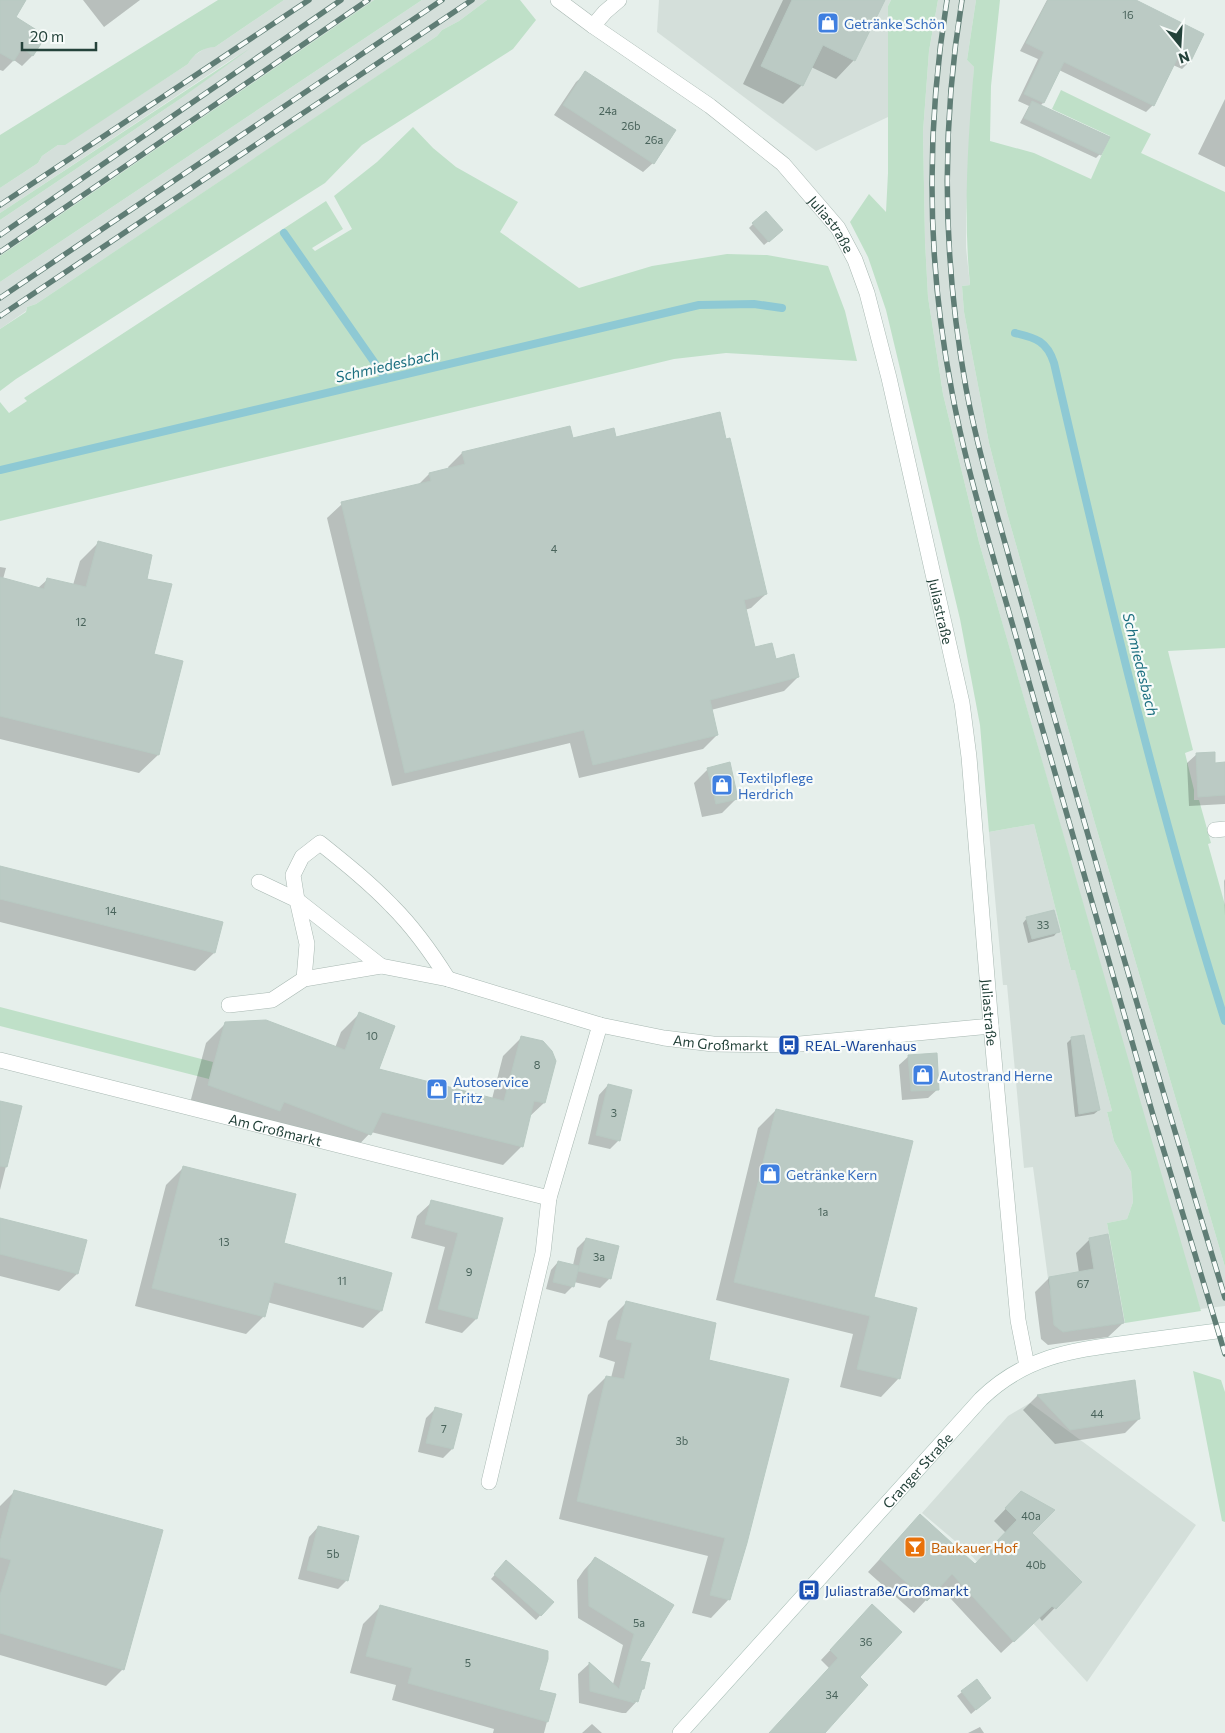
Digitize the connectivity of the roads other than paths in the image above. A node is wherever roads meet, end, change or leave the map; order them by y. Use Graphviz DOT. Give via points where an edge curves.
graph roads {
  1 [pos="558,0"];
  2 [pos="620,0"];
  3 [pos="593,26"];
  4 [pos="259,882"];
  5 [pos="297,900"];
  6 [pos="381,966"];
  7 [pos="304,979"];
  8 [pos="448,979"];
  9 [pos="229,1005"];
  10 [pos="600,1025"];
  11 [pos="991,1026"];
  12 [pos="0,1060"];
  13 [pos="549,1198"];
  14 [pos="1225,1330"];
  15 [pos="1027,1366"];
  16 [pos="489,1482"];
  17 [pos="680,1733"];
  1 -- 3 [label="street, Juliastraße"];
  2 -- 3 [label="street"];
  3 -- 11 [label="street, Juliastraße" via="710,106 783,164 838,228 855,260 889,378 962,703"];
  4 -- 5 [label="street, Am Großmarkt"];
  5 -- 6 [label="street, Am Großmarkt"];
  5 -- 7 [label="street" via="307,944"];
  5 -- 8 [label="street" via="293,875 302,857 320,843 393,906"];
  6 -- 7 [label="street, Am Großmarkt"];
  6 -- 8 [label="street, Am Großmarkt"];
  7 -- 9 [label="street, Am Großmarkt" via="272,1000"];
  8 -- 10 [label="street, Am Großmarkt"];
  10 -- 11 [label="street, Am Großmarkt" via="713,1044 798,1044"];
  10 -- 13 [label="street"];
  11 -- 15 [label="street, Juliastraße" via="1018,1320"];
  12 -- 13 [label="street, Am Großmarkt"];
  13 -- 16 [label="street" via="543,1253"];
  14 -- 15 [label="street, Cranger Straße" via="1083,1349"];
  15 -- 17 [label="street, Cranger Straße" via="1005,1377 981,1399"];
}
